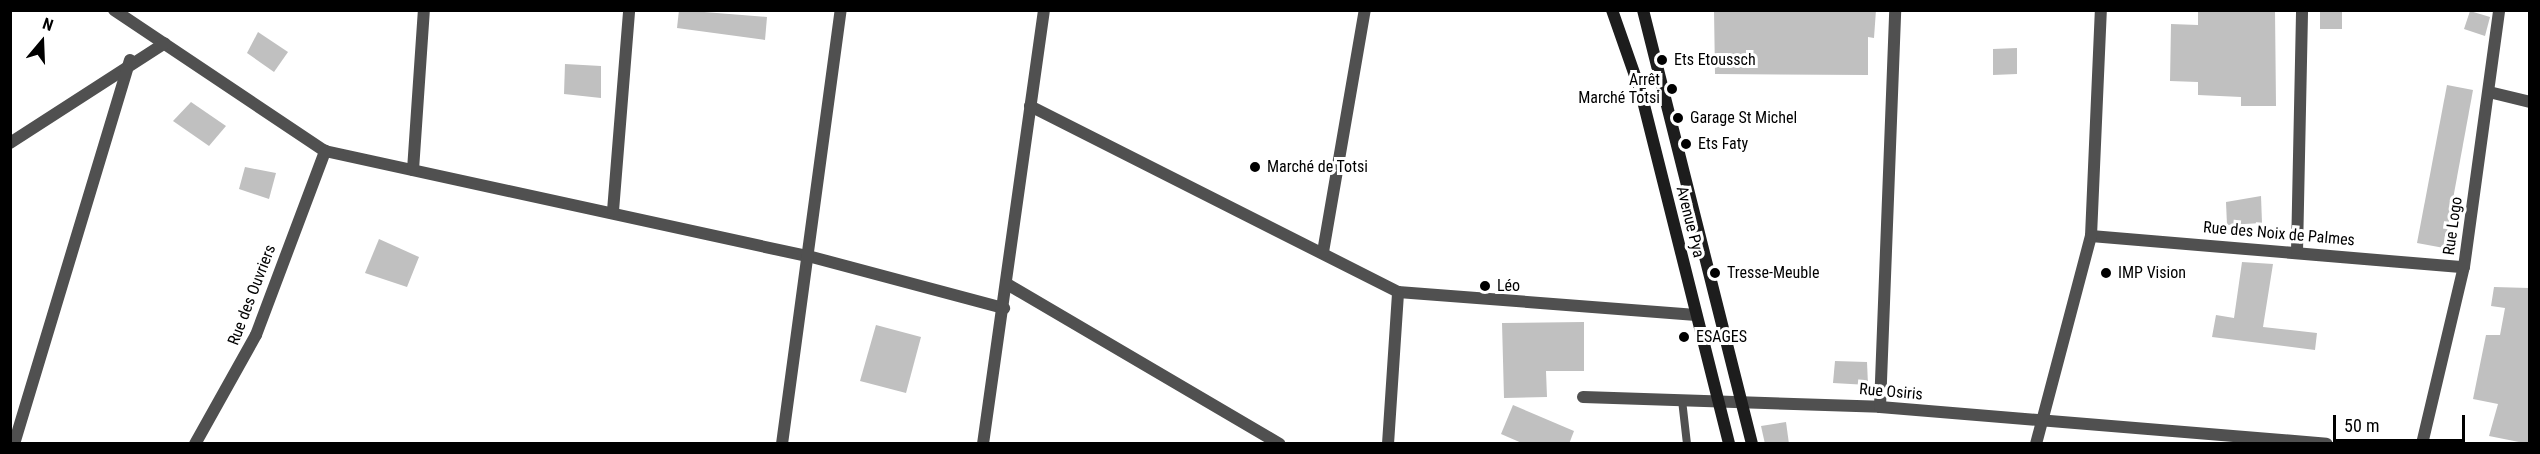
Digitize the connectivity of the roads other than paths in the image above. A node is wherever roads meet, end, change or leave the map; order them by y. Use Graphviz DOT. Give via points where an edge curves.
graph roads {
  1 [pos="114,10"];
  2 [pos="424,10"];
  3 [pos="629,10"];
  4 [pos="841,10"];
  5 [pos="1044,10"];
  6 [pos="1365,10"];
  7 [pos="1612,10"];
  8 [pos="1643,10"];
  9 [pos="1895,10"];
  10 [pos="2101,10"];
  11 [pos="2302,10"];
  12 [pos="2499,10"];
  13 [pos="165,43"];
  14 [pos="130,60"];
  15 [pos="2489,92"];
  16 [pos="2529,102"];
  17 [pos="1030,106"];
  18 [pos="10,143"];
  19 [pos="325,152"];
  20 [pos="413,170"];
  21 [pos="613,211"];
  22 [pos="2091,236"];
  23 [pos="1323,252"];
  24 [pos="2297,252"];
  25 [pos="808,256"];
  26 [pos="2464,267"];
  27 [pos="1007,284"];
  28 [pos="1398,292"];
  29 [pos="1004,308"];
  30 [pos="1696,315"];
  31 [pos="1583,398"];
  32 [pos="1741,399"];
  33 [pos="1682,400"];
  34 [pos="1719,401"];
  35 [pos="1880,407"];
  36 [pos="2038,424"];
  37 [pos="14,444"];
  38 [pos="195,444"];
  39 [pos="782,444"];
  40 [pos="983,444"];
  41 [pos="1280,444"];
  42 [pos="1388,444"];
  43 [pos="1687,444"];
  44 [pos="1729,444"];
  45 [pos="1752,444"];
  46 [pos="2036,444"];
  47 [pos="2326,444"];
  48 [pos="2422,444"];
  1 -- 13 [label="street"];
  2 -- 20 [label="street"];
  3 -- 21 [label="street"];
  4 -- 25 [label="street"];
  5 -- 17 [label="street"];
  6 -- 23 [label="street"];
  7 -- 30 [label="main road, Avenue Pya" via="1641,93"];
  8 -- 32 [label="main road, Avenue Pya"];
  9 -- 35 [label="street"];
  10 -- 22 [label="street"];
  11 -- 24 [label="street"];
  12 -- 15 [label="street, Rue Logo"];
  13 -- 14 [label="street"];
  13 -- 19 [label="street"];
  14 -- 18 [label="street"];
  14 -- 37 [label="street"];
  15 -- 16 [label="street"];
  15 -- 26 [label="street, Rue Logo"];
  17 -- 23 [label="street"];
  17 -- 27 [label="street"];
  19 -- 20 [label="street"];
  19 -- 38 [label="street, Rue des Ouvriers" via="245,359"];
  20 -- 21 [label="street"];
  21 -- 25 [label="street"];
  22 -- 24 [label="street, Rue des Noix de Palmes"];
  22 -- 36 [label="street"];
  23 -- 28 [label="street"];
  24 -- 26 [label="street, Rue des Noix de Palmes"];
  25 -- 29 [label="street"];
  25 -- 39 [label="street"];
  26 -- 48 [label="street, Rue Logo"];
  27 -- 29 [label="street"];
  27 -- 41 [label="street"];
  28 -- 30 [label="street"];
  28 -- 42 [label="street"];
  29 -- 40 [label="street"];
  30 -- 34 [label="main road, Avenue Pya"];
  31 -- 33 [label="street, Rue Osiris"];
  32 -- 34 [label="street, Rue Osiris"];
  32 -- 35 [label="street, Rue Osiris"];
  32 -- 45 [label="main road, Avenue Pya"];
  33 -- 34 [label="street, Rue Osiris"];
  33 -- 43 [label="lane"];
  34 -- 44 [label="main road, Avenue Pya"];
  35 -- 36 [label="street, Rue Osiris"];
  36 -- 46 [label="street"];
  36 -- 47 [label="street, Rue Osiris"];
}
